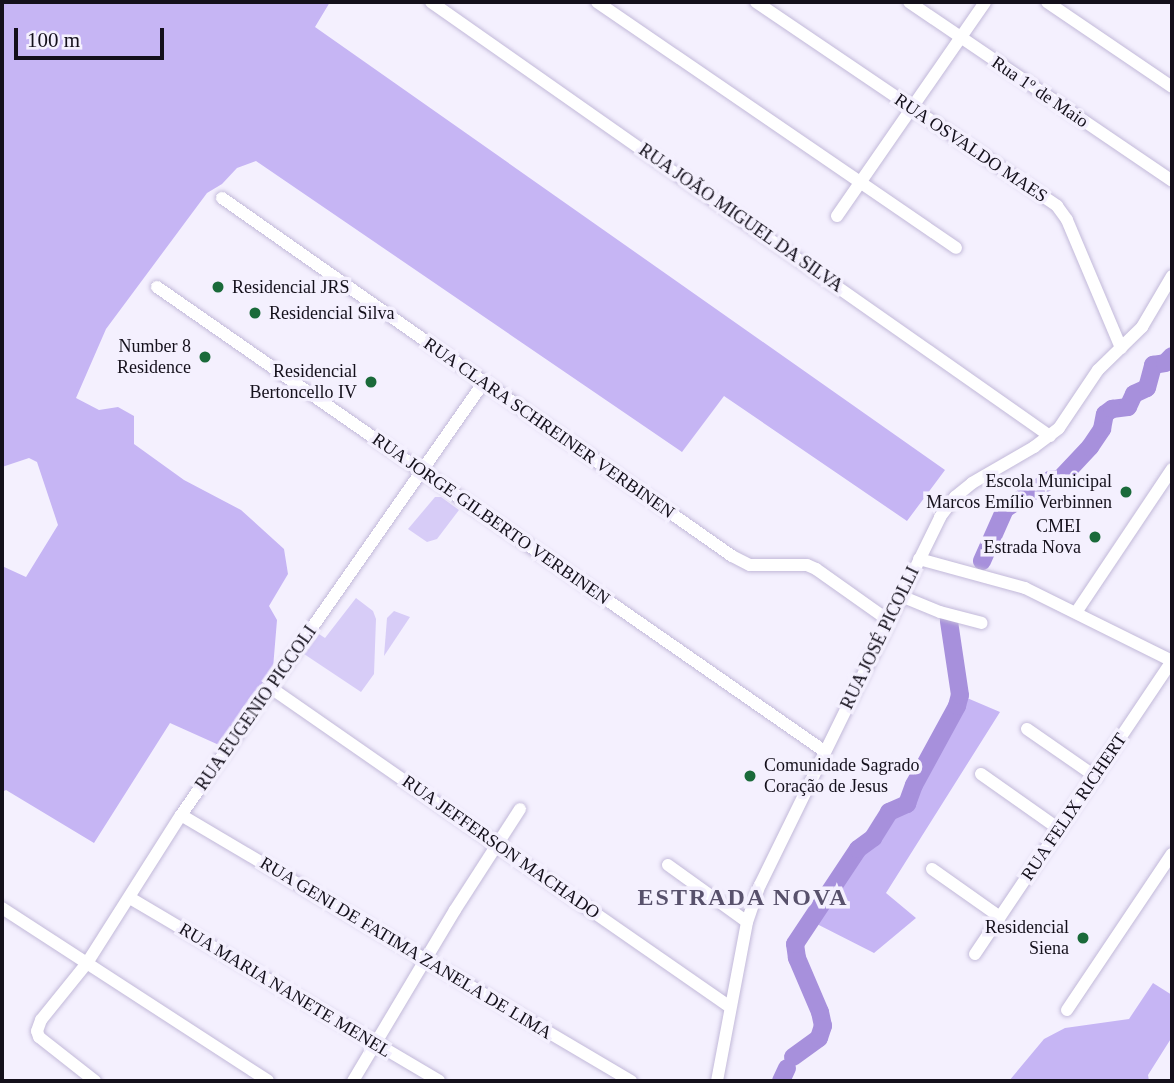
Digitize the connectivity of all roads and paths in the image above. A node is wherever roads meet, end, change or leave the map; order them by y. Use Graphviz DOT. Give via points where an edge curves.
graph roads {
  1 [pos="432,2"];
  2 [pos="597,2"];
  3 [pos="756,2"];
  4 [pos="908,2"];
  5 [pos="985,2"];
  6 [pos="1047,2"];
  7 [pos="961,37"];
  8 [pos="1172,87"];
  9 [pos="913,109"];
  10 [pos="1172,181"];
  11 [pos="861,182"];
  12 [pos="222,198"];
  13 [pos="837,216"];
  14 [pos="956,248"];
  15 [pos="1172,276"];
  16 [pos="157,287"];
  17 [pos="1121,348"];
  18 [pos="484,382"];
  19 [pos="1050,436"];
  20 [pos="1172,469"];
  21 [pos="422,471"];
  22 [pos="919,559"];
  23 [pos="901,596"];
  24 [pos="1077,611"];
  25 [pos="888,620"];
  26 [pos="982,623"];
  27 [pos="1172,661"];
  28 [pos="271,688"];
  29 [pos="1027,729"];
  30 [pos="824,751"];
  31 [pos="981,774"];
  32 [pos="1096,776"];
  33 [pos="998,794"];
  34 [pos="520,809"];
  35 [pos="181,816"];
  36 [pos="1057,831"];
  37 [pos="496,844"];
  38 [pos="1172,853"];
  39 [pos="668,865"];
  40 [pos="931,872"];
  41 [pos="130,898"];
  42 [pos="2,908"];
  43 [pos="998,919"];
  44 [pos="747,922"];
  45 [pos="975,954"];
  46 [pos="425,960"];
  47 [pos="88,963"];
  48 [pos="730,1007"];
  49 [pos="1068,1010"];
  50 [pos="375,1043"];
  51 [pos="95,1081"];
  52 [pos="268,1081"];
  53 [pos="353,1081"];
  54 [pos="439,1081"];
  55 [pos="631,1081"];
  56 [pos="717,1081"];
  1 -- 19 [label="street, RUA JOÃO MIGUEL DA SILVA"];
  2 -- 11 [label="street"];
  3 -- 9 [label="street, RUA OSVALDO MAES"];
  4 -- 7 [label="street, Rua 1º de Maio"];
  5 -- 7 [label="street"];
  6 -- 8 [label="street"];
  7 -- 9 [label="street"];
  7 -- 10 [label="street, Rua 1º de Maio"];
  9 -- 11 [label="street"];
  9 -- 17 [label="street, RUA OSVALDO MAES" via="1064,213"];
  11 -- 13 [label="street"];
  11 -- 14 [label="street"];
  12 -- 18 [label="street, RUA CLARA SCHREINER VERBINEN"];
  15 -- 17 [label="street, RUA JOSÉ PICOLLI" via="1142,327"];
  16 -- 21 [label="street, RUA JORGE GILBERTO VERBINEN"];
  17 -- 19 [label="street, RUA JOSÉ PICOLLI" via="1098,370"];
  18 -- 21 [label="street, RUA EUGENIO PICCOLI"];
  18 -- 25 [label="street, RUA CLARA SCHREINER VERBINEN" via="732,556 750,565 807,565"];
  19 -- 22 [label="street, RUA JOSÉ PICOLLI" via="962,491 940,517"];
  20 -- 24 [label="street"];
  21 -- 28 [label="street, RUA EUGENIO PICCOLI"];
  21 -- 30 [label="street, RUA JORGE GILBERTO VERBINEN"];
  22 -- 23 [label="street, RUA JOSÉ PICOLLI"];
  22 -- 24 [label="street" via="1006,582"];
  23 -- 25 [label="street, RUA JOSÉ PICOLLI"];
  23 -- 26 [label="street"];
  24 -- 27 [label="street"];
  25 -- 30 [label="street, RUA JOSÉ PICOLLI"];
  27 -- 32 [label="street, RUA FELIX RICHERT"];
  28 -- 35 [label="street, RUA EUGENIO PICCOLI"];
  28 -- 37 [label="street, RUA JEFFERSON MACHADO"];
  29 -- 32 [label="street"];
  30 -- 44 [label="street, RUA JOSÉ PICOLLI" via="768,866"];
  31 -- 36 [label="street"];
  32 -- 36 [label="street, RUA FELIX RICHERT"];
  33 -- 36 [label="street"];
  34 -- 37 [label="street"];
  35 -- 41 [label="street, RUA EUGENIO PICCOLI"];
  35 -- 46 [label="street, RUA GENI DE FATIMA ZANELA DE LIMA"];
  36 -- 43 [label="street, RUA FELIX RICHERT"];
  37 -- 46 [label="street"];
  37 -- 48 [label="street, RUA JEFFERSON MACHADO"];
  38 -- 49 [label="street"];
  39 -- 44 [label="street"];
  40 -- 43 [label="street"];
  41 -- 47 [label="street, RUA EUGENIO PICCOLI"];
  41 -- 50 [label="street, RUA MARIA NANETE MENEL"];
  42 -- 47 [label="street"];
  43 -- 45 [label="street, RUA FELIX RICHERT"];
  44 -- 48 [label="street, RUA JOSÉ PICOLLI"];
  46 -- 50 [label="street"];
  46 -- 55 [label="street, RUA GENI DE FATIMA ZANELA DE LIMA"];
  47 -- 51 [label="street, RUA EUGENIO PICCOLI" via="41,1020 39,1037"];
  47 -- 52 [label="street"];
  48 -- 56 [label="street, RUA JOSÉ PICOLLI"];
  50 -- 53 [label="street"];
  50 -- 54 [label="street, RUA MARIA NANETE MENEL"];
}
